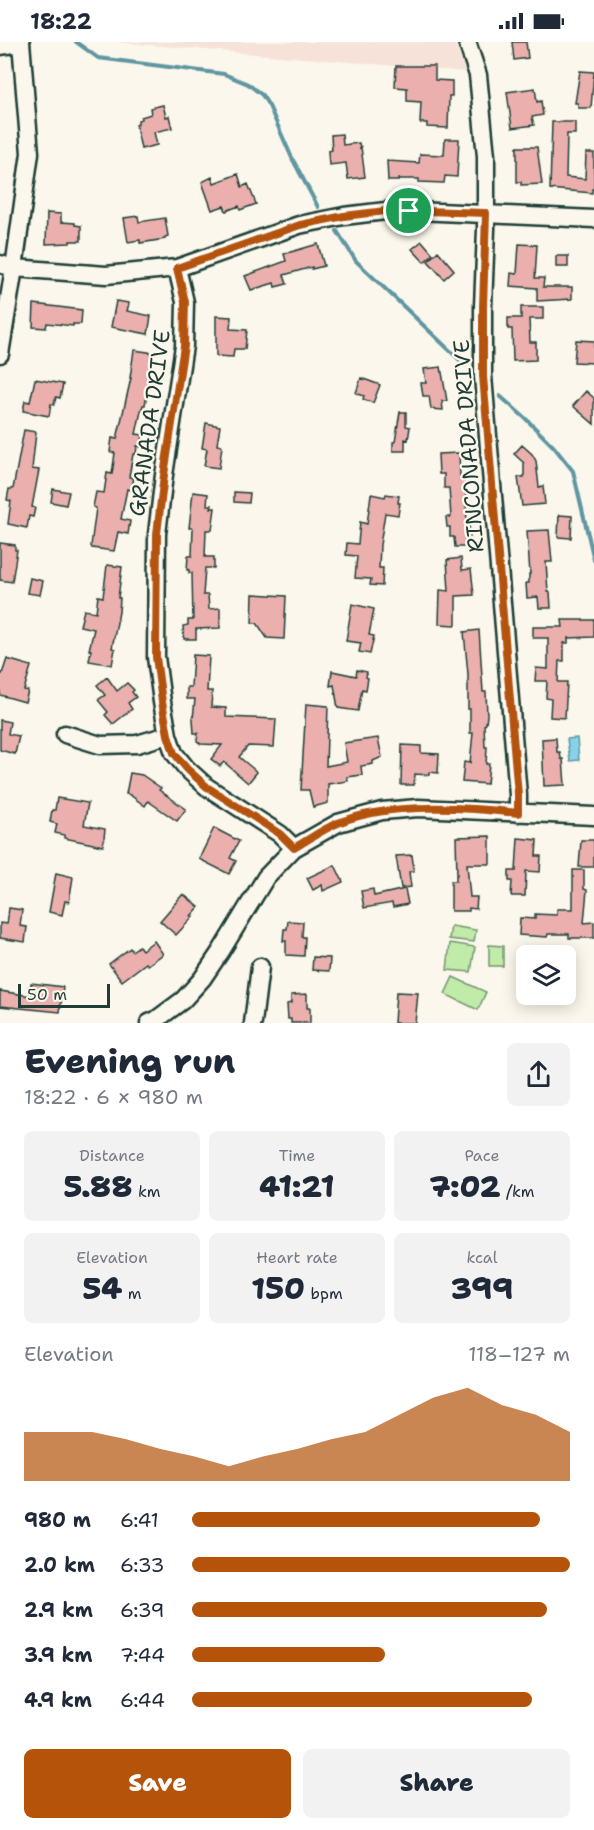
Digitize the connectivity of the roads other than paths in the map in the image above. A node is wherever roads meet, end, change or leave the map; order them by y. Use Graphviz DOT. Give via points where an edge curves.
graph roads {
  1 [pos="21,42"];
  2 [pos="467,42"];
  3 [pos="0,46"];
  4 [pos="486,213"];
  5 [pos="594,219"];
  6 [pos="7,266"];
  7 [pos="177,268"];
  8 [pos="0,354"];
  9 [pos="65,734"];
  10 [pos="168,735"];
  11 [pos="518,813"];
  12 [pos="594,816"];
  13 [pos="294,848"];
  14 [pos="260,967"];
  15 [pos="155,1022"];
  16 [pos="253,1023"];
  1 -- 3 [label="street"];
  1 -- 6 [label="street" via="30,153"];
  2 -- 4 [label="street, RINCONADA DRIVE" via="478,75 486,156"];
  4 -- 5 [label="street"];
  4 -- 7 [label="street" via="394,210 344,216 300,225"];
  4 -- 11 [label="street, RINCONADA DRIVE" via="483,376"];
  6 -- 7 [label="street" via="106,275"];
  6 -- 8 [label="street"];
  7 -- 10 [label="street, GRANADA DRIVE" via="185,302 184,346 157,534 156,657"];
  9 -- 10 [label="street" via="100,745 137,744"];
  10 -- 13 [label="street, GRANADA DRIVE" via="174,753 207,787 280,834"];
  11 -- 12 [label="street"];
  11 -- 13 [label="street" via="418,808 382,811 338,823"];
  13 -- 15 [label="street" via="266,877 202,979"];
  14 -- 16 [label="street"];
}
